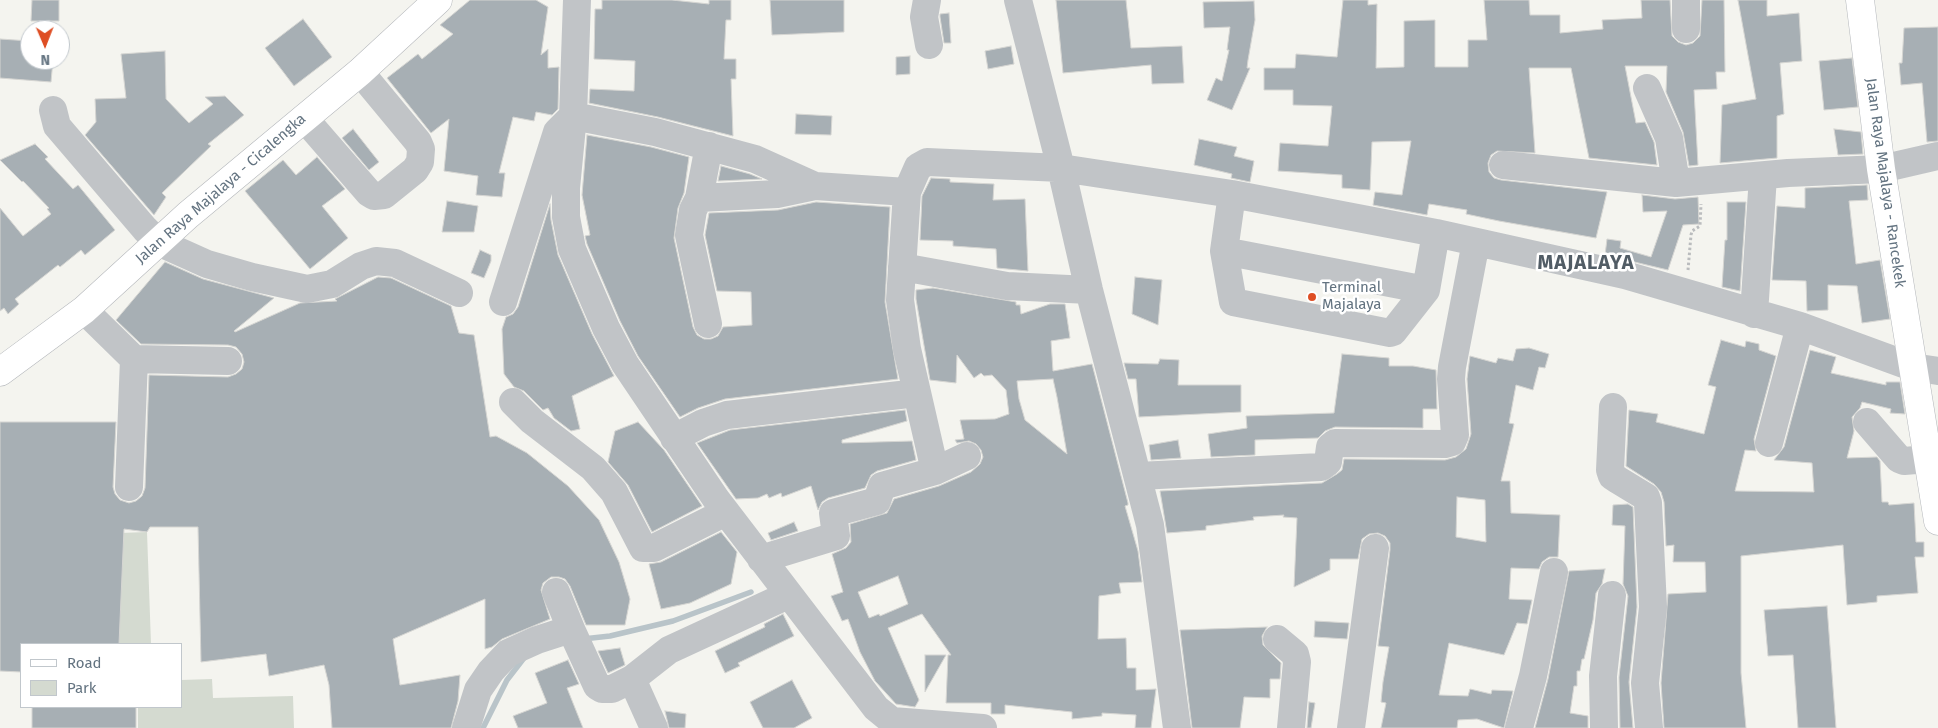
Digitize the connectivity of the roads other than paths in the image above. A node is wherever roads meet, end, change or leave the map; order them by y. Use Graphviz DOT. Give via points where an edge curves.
graph roads {
  1 [pos="438,0"];
  2 [pos="577,0"];
  3 [pos="928,0"];
  4 [pos="1018,0"];
  5 [pos="1686,0"];
  6 [pos="1860,0"];
  7 [pos="1686,29"];
  8 [pos="928,45"];
  9 [pos="360,72"];
  10 [pos="1647,88"];
  11 [pos="53,110"];
  12 [pos="573,116"];
  13 [pos="304,118"];
  14 [pos="709,146"];
  15 [pos="1938,156"];
  16 [pos="1503,165"];
  17 [pos="1061,168"];
  18 [pos="1881,169"];
  19 [pos="1763,176"];
  20 [pos="1689,182"];
  21 [pos="815,186"];
  22 [pos="907,192"];
  23 [pos="1232,194"];
  24 [pos="700,198"];
  25 [pos="1436,233"];
  26 [pos="162,237"];
  27 [pos="1476,242"];
  28 [pos="1224,251"];
  29 [pos="902,267"];
  30 [pos="1089,290"];
  31 [pos="1426,290"];
  32 [pos="459,293"];
  33 [pos="503,302"];
  34 [pos="84,310"];
  35 [pos="1754,314"];
  36 [pos="708,324"];
  37 [pos="1800,326"];
  38 [pos="134,360"];
  39 [pos="228,362"];
  40 [pos="1925,369"];
  41 [pos="0,372"];
  42 [pos="917,393"];
  43 [pos="513,402"];
  44 [pos="1612,407"];
  45 [pos="1868,422"];
  46 [pos="674,438"];
  47 [pos="1769,443"];
  48 [pos="967,456"];
  49 [pos="1928,459"];
  50 [pos="935,472"];
  51 [pos="1138,476"];
  52 [pos="129,487"];
  53 [pos="726,512"];
  54 [pos="1938,521"];
  55 [pos="1375,548"];
  56 [pos="761,559"];
  57 [pos="1554,572"];
  58 [pos="556,592"];
  59 [pos="788,595"];
  60 [pos="1612,595"];
  61 [pos="574,637"];
  62 [pos="1277,639"];
  63 [pos="632,679"];
  64 [pos="885,724"];
  65 [pos="466,728"];
  66 [pos="654,728"];
  67 [pos="983,728"];
  68 [pos="1177,728"];
  69 [pos="1291,728"];
  70 [pos="1351,728"];
  71 [pos="1518,728"];
  72 [pos="1604,728"];
  73 [pos="1649,728"];
  1 -- 9 [label="main road, Jalan Raya Majalaya - Cicalengka"];
  2 -- 12 [label="street"];
  3 -- 8 [label="street" via="924,16"];
  4 -- 17 [label="street"];
  5 -- 7 [label="street"];
  6 -- 18 [label="main road, Jalan Raya Majalaya - Rancekek"];
  9 -- 13 [label="main road, Jalan Raya Majalaya - Cicalengka"];
  9 -- 13 [label="street" via="418,142 420,162 415,170 379,196 369,193"];
  10 -- 20 [label="street"];
  11 -- 26 [label="street" via="57,126"];
  12 -- 14 [label="street"];
  12 -- 33 [label="street" via="557,132"];
  12 -- 46 [label="street" via="566,208 572,250 625,364"];
  13 -- 26 [label="main road, Jalan Raya Majalaya - Cicalengka"];
  14 -- 21 [label="street" via="755,159"];
  14 -- 24 [label="street"];
  15 -- 18 [label="street"];
  16 -- 20 [label="street"];
  17 -- 22 [label="street" via="927,162 918,166"];
  17 -- 23 [label="street"];
  17 -- 30 [label="street"];
  18 -- 19 [label="street"];
  18 -- 40 [label="main road, Jalan Raya Majalaya - Rancekek"];
  19 -- 20 [label="street"];
  19 -- 35 [label="street"];
  21 -- 22 [label="street"];
  21 -- 24 [label="street" via="777,194"];
  22 -- 29 [label="street"];
  23 -- 25 [label="street"];
  23 -- 28 [label="street"];
  24 -- 36 [label="street" via="691,219 689,247"];
  25 -- 27 [label="street"];
  25 -- 31 [label="street"];
  26 -- 32 [label="street" via="207,264 252,278 307,289 332,284 361,266 376,261 395,263"];
  26 -- 34 [label="main road, Jalan Raya Majalaya - Cicalengka"];
  27 -- 35 [label="street" via="1625,275"];
  27 -- 51 [label="street" via="1451,373 1455,435 1452,442 1335,443 1330,447 1328,462 1321,466"];
  28 -- 31 [label="street"];
  28 -- 31 [label="street" via="1231,295 1236,304 1390,333"];
  29 -- 30 [label="street" via="1006,286"];
  29 -- 42 [label="street" via="900,300"];
  30 -- 51 [label="street"];
  34 -- 38 [label="street"];
  34 -- 41 [label="main road, Jalan Raya Majalaya - Cicalengka"];
  35 -- 37 [label="street"];
  37 -- 40 [label="street"];
  37 -- 47 [label="street"];
  38 -- 39 [label="street"];
  38 -- 52 [label="street"];
  40 -- 49 [label="main road, Jalan Raya Majalaya - Rancekek"];
  42 -- 46 [label="street" via="728,414 703,422"];
  42 -- 50 [label="street"];
  43 -- 53 [label="street" via="599,474 614,492 643,548 654,548"];
  44 -- 73 [label="street" via="1612,476 1646,497 1648,503 1653,607 1644,682"];
  45 -- 49 [label="street" via="1899,459"];
  46 -- 53 [label="street"];
  48 -- 50 [label="street"];
  49 -- 54 [label="main road, Jalan Raya Majalaya - Rancekek"];
  50 -- 56 [label="street" via="882,486 878,500 833,513 836,536"];
  51 -- 68 [label="street" via="1150,525"];
  53 -- 56 [label="street"];
  55 -- 70 [label="street"];
  56 -- 59 [label="street"];
  57 -- 71 [label="street" via="1533,676"];
  58 -- 61 [label="street"];
  59 -- 63 [label="street" via="669,650"];
  59 -- 64 [label="street"];
  60 -- 72 [label="street" via="1603,676"];
  61 -- 63 [label="street" via="597,686 612,689"];
  61 -- 65 [label="street" via="538,640 508,653 478,690"];
  62 -- 69 [label="street" via="1295,654 1297,662"];
  63 -- 66 [label="street"];
  64 -- 67 [label="street"];
}
